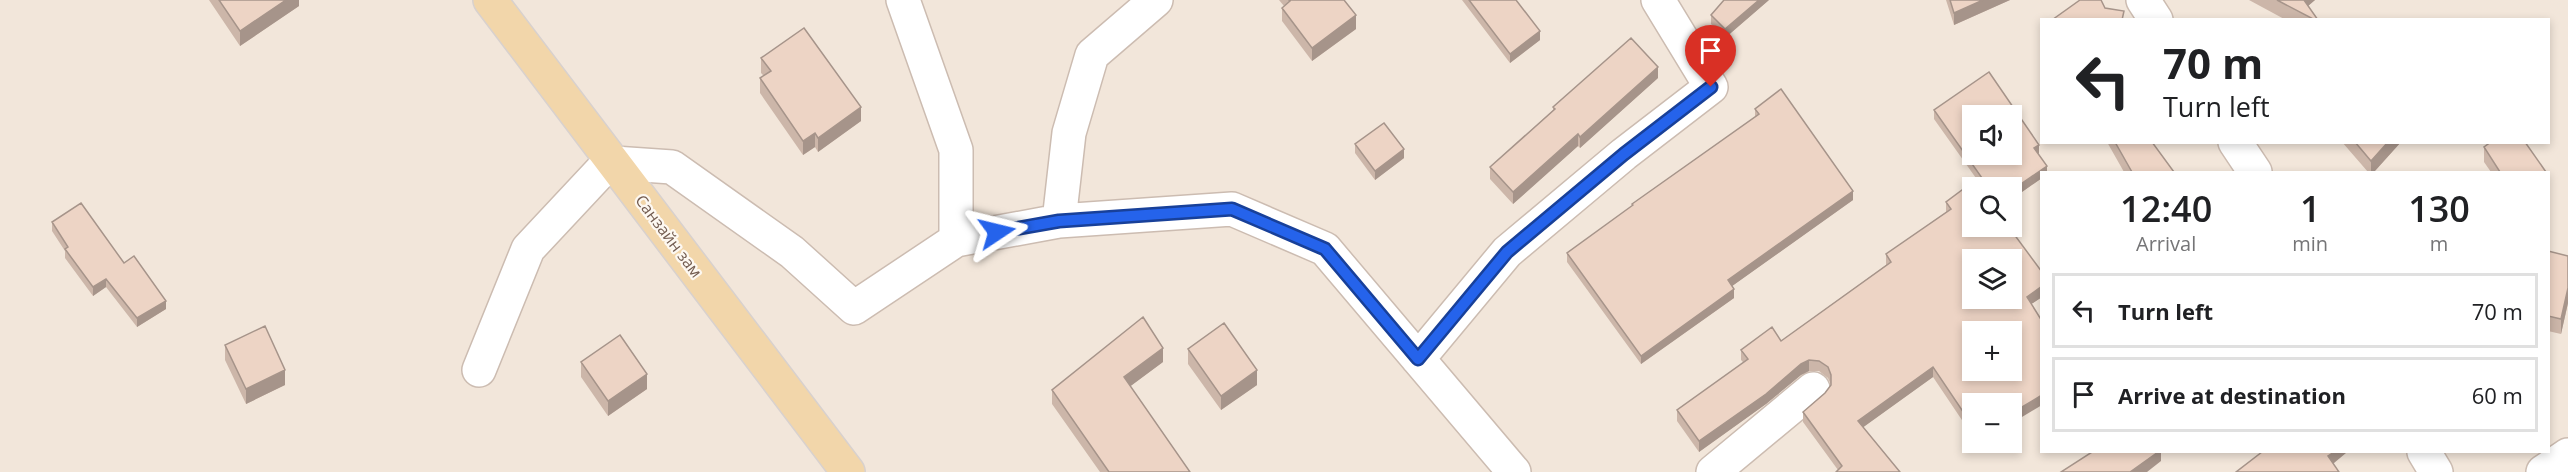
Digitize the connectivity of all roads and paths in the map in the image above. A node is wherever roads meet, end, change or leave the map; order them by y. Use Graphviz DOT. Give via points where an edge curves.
graph roads {
  1 [pos="490,0"];
  2 [pos="903,0"];
  3 [pos="1156,0"];
  4 [pos="1658,0"];
  5 [pos="2143,0"];
  6 [pos="2155,18"];
  7 [pos="2236,144"];
  8 [pos="614,163"];
  9 [pos="2254,171"];
  10 [pos="1059,221"];
  11 [pos="956,240"];
  12 [pos="1418,359"];
  13 [pos="479,370"];
  14 [pos="1813,389"];
  15 [pos="2425,453"];
  16 [pos="2568,455"];
  17 [pos="848,472"];
  18 [pos="1514,472"];
  19 [pos="1713,472"];
  20 [pos="2436,472"];
  21 [pos="2543,472"];
  1 -- 8 [label="main road, Санзайн зам"];
  2 -- 11 [label="street" via="956,150"];
  3 -- 10 [label="street" via="1092,55 1069,133"];
  4 -- 12 [label="street" via="1711,87 1507,252"];
  5 -- 6 [label="street"];
  7 -- 9 [label="street"];
  8 -- 11 [label="street" via="672,167 792,252 854,308"];
  8 -- 13 [label="street" via="601,171 528,249"];
  8 -- 17 [label="main road, Санзайн зам"];
  10 -- 11 [label="street"];
  10 -- 12 [label="street" via="1232,209 1325,249"];
  12 -- 18 [label="street"];
  14 -- 19 [label="street"];
  15 -- 20 [label="street"];
  16 -- 21 [label="street"];
}
